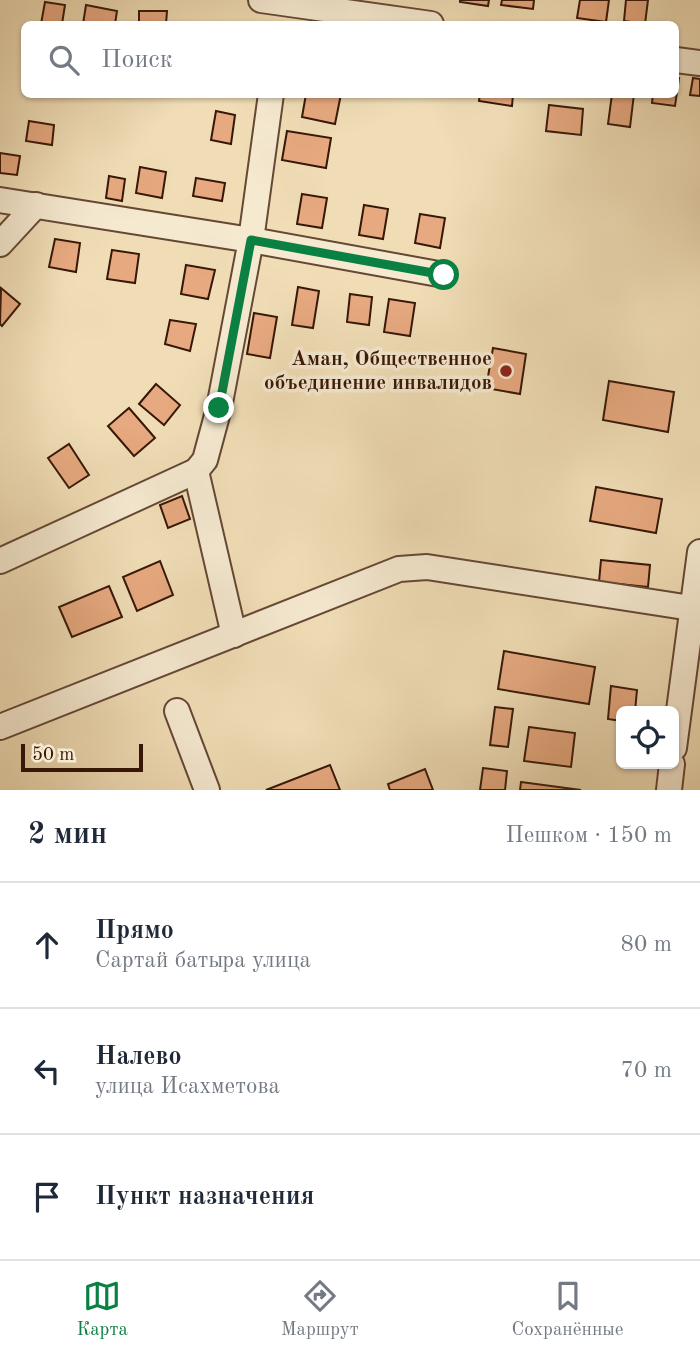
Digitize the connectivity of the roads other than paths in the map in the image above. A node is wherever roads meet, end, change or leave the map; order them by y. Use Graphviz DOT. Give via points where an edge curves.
graph roads {
  1 [pos="277,7"];
  2 [pos="404,21"];
  3 [pos="679,60"];
  4 [pos="700,63"];
  5 [pos="270,98"];
  6 [pos="0,200"];
  7 [pos="36,205"];
  8 [pos="251,240"];
  9 [pos="0,244"];
  10 [pos="444,275"];
  11 [pos="195,471"];
  12 [pos="700,552"];
  13 [pos="0,561"];
  14 [pos="694,623"];
  15 [pos="234,635"];
  16 [pos="177,711"];
  17 [pos="679,717"];
  18 [pos="0,727"];
  19 [pos="671,769"];
  20 [pos="207,790"];
  21 [pos="669,790"];
  1 -- 2 [label="street"];
  3 -- 4 [label="street"];
  5 -- 8 [label="street"];
  6 -- 7 [label="street"];
  7 -- 8 [label="street"];
  7 -- 9 [label="street"];
  8 -- 10 [label="street"];
  8 -- 11 [label="street" via="219,408 205,460"];
  11 -- 13 [label="street"];
  11 -- 15 [label="street"];
  12 -- 14 [label="street"];
  14 -- 15 [label="street" via="427,567 399,569"];
  14 -- 17 [label="street"];
  15 -- 18 [label="street"];
  16 -- 20 [label="street"];
  19 -- 21 [label="street"];
}
